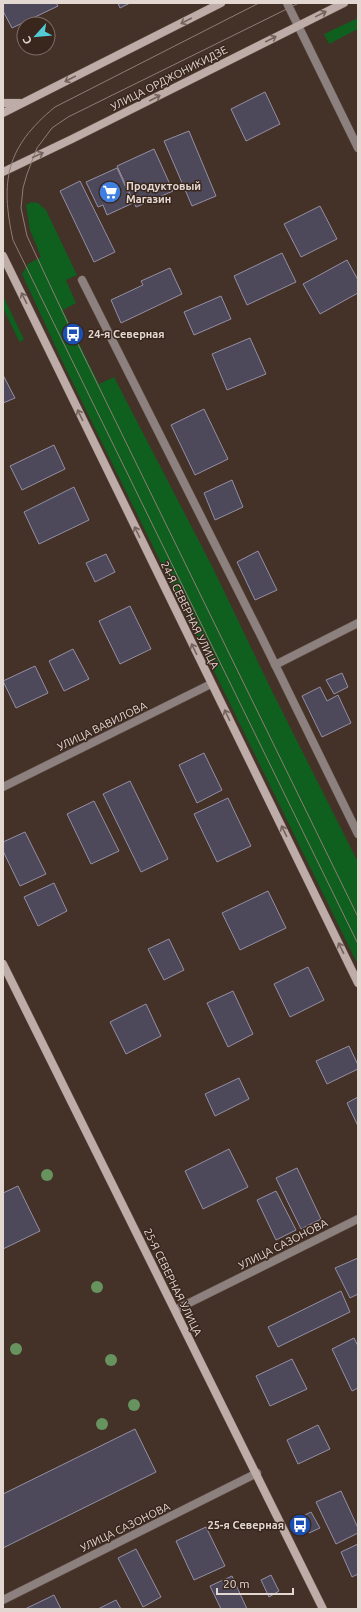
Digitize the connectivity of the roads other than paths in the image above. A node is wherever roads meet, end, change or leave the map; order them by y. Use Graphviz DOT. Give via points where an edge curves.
graph roads {
  1 [pos="220,3"];
  2 [pos="287,3"];
  3 [pos="344,3"];
  4 [pos="298,25"];
  5 [pos="3,103"];
  6 [pos="22,103"];
  7 [pos="3,113"];
  8 [pos="358,148"];
  9 [pos="3,172"];
  10 [pos="3,256"];
  11 [pos="82,280"];
  12 [pos="358,623"];
  13 [pos="275,665"];
  14 [pos="212,684"];
  15 [pos="3,787"];
  16 [pos="358,834"];
  17 [pos="3,964"];
  18 [pos="358,983"];
  19 [pos="358,1219"];
  20 [pos="175,1310"];
  21 [pos="256,1474"];
  22 [pos="3,1600"];
  23 [pos="323,1609"];
  1 -- 6 [label="main road, one-way"];
  2 -- 4 [label="street"];
  4 -- 3 [label="main road, УЛИЦА ОРДЖОНИКИДЗЕ, one-way"];
  4 -- 8 [label="street"];
  9 -- 4 [label="main road, УЛИЦА ОРДЖОНИКИДЗЕ, one-way"];
  5 -- 6 [label="main road"];
  6 -- 7 [label="main road"];
  14 -- 10 [label="main road, 24-Я СЕВЕРНАЯ УЛИЦА, one-way"];
  11 -- 13 [label="street"];
  12 -- 13 [label="street"];
  13 -- 16 [label="street"];
  14 -- 15 [label="street, УЛИЦА ВАВИЛОВА"];
  18 -- 14 [label="main road, 24-Я СЕВЕРНАЯ УЛИЦА, one-way"];
  17 -- 20 [label="main road, 25-Я СЕВЕРНАЯ УЛИЦА"];
  19 -- 20 [label="street, УЛИЦА САЗОНОВА"];
  20 -- 21 [label="main road, 25-Я СЕВЕРНАЯ УЛИЦА"];
  21 -- 22 [label="street, УЛИЦА САЗОНОВА"];
  21 -- 23 [label="main road, 25-Я СЕВЕРНАЯ УЛИЦА"];
}
